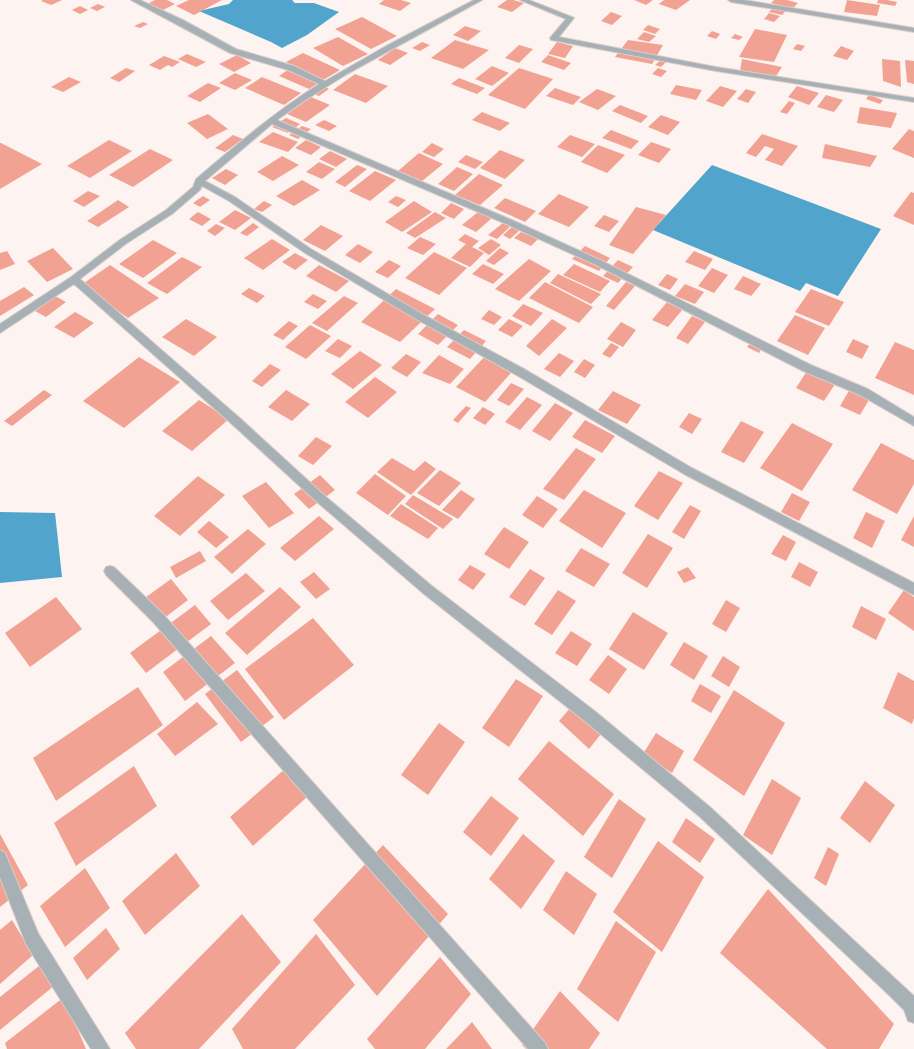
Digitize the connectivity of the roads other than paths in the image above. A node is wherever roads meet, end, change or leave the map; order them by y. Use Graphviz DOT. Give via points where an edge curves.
graph roads {
  1 [pos="134,0"];
  2 [pos="479,0"];
  3 [pos="524,0"];
  4 [pos="731,0"];
  5 [pos="914,30"];
  6 [pos="326,84"];
  7 [pos="914,100"];
  8 [pos="273,121"];
  9 [pos="199,181"];
  10 [pos="74,279"];
  11 [pos="0,329"];
  12 [pos="914,422"];
  13 [pos="110,571"];
  14 [pos="914,589"];
  15 [pos="0,858"];
  16 [pos="914,1015"];
  17 [pos="101,1049"];
  18 [pos="539,1049"];
  1 -- 6 [label="street" via="233,51 291,68"];
  2 -- 6 [label="street"];
  3 -- 7 [label="street" via="570,18 554,38 716,69"];
  4 -- 5 [label="street"];
  6 -- 8 [label="street" via="300,99"];
  8 -- 9 [label="street"];
  8 -- 12 [label="street" via="597,262 807,368 864,392"];
  9 -- 10 [label="street" via="197,188 169,212 124,241"];
  9 -- 14 [label="street" via="420,317 522,373 688,471"];
  10 -- 11 [label="street"];
  10 -- 16 [label="street" via="321,499 428,590 591,717 705,812 896,990 911,1005"];
  13 -- 18 [label="street" via="169,630"];
  15 -- 17 [label="street" via="32,938"];
}
